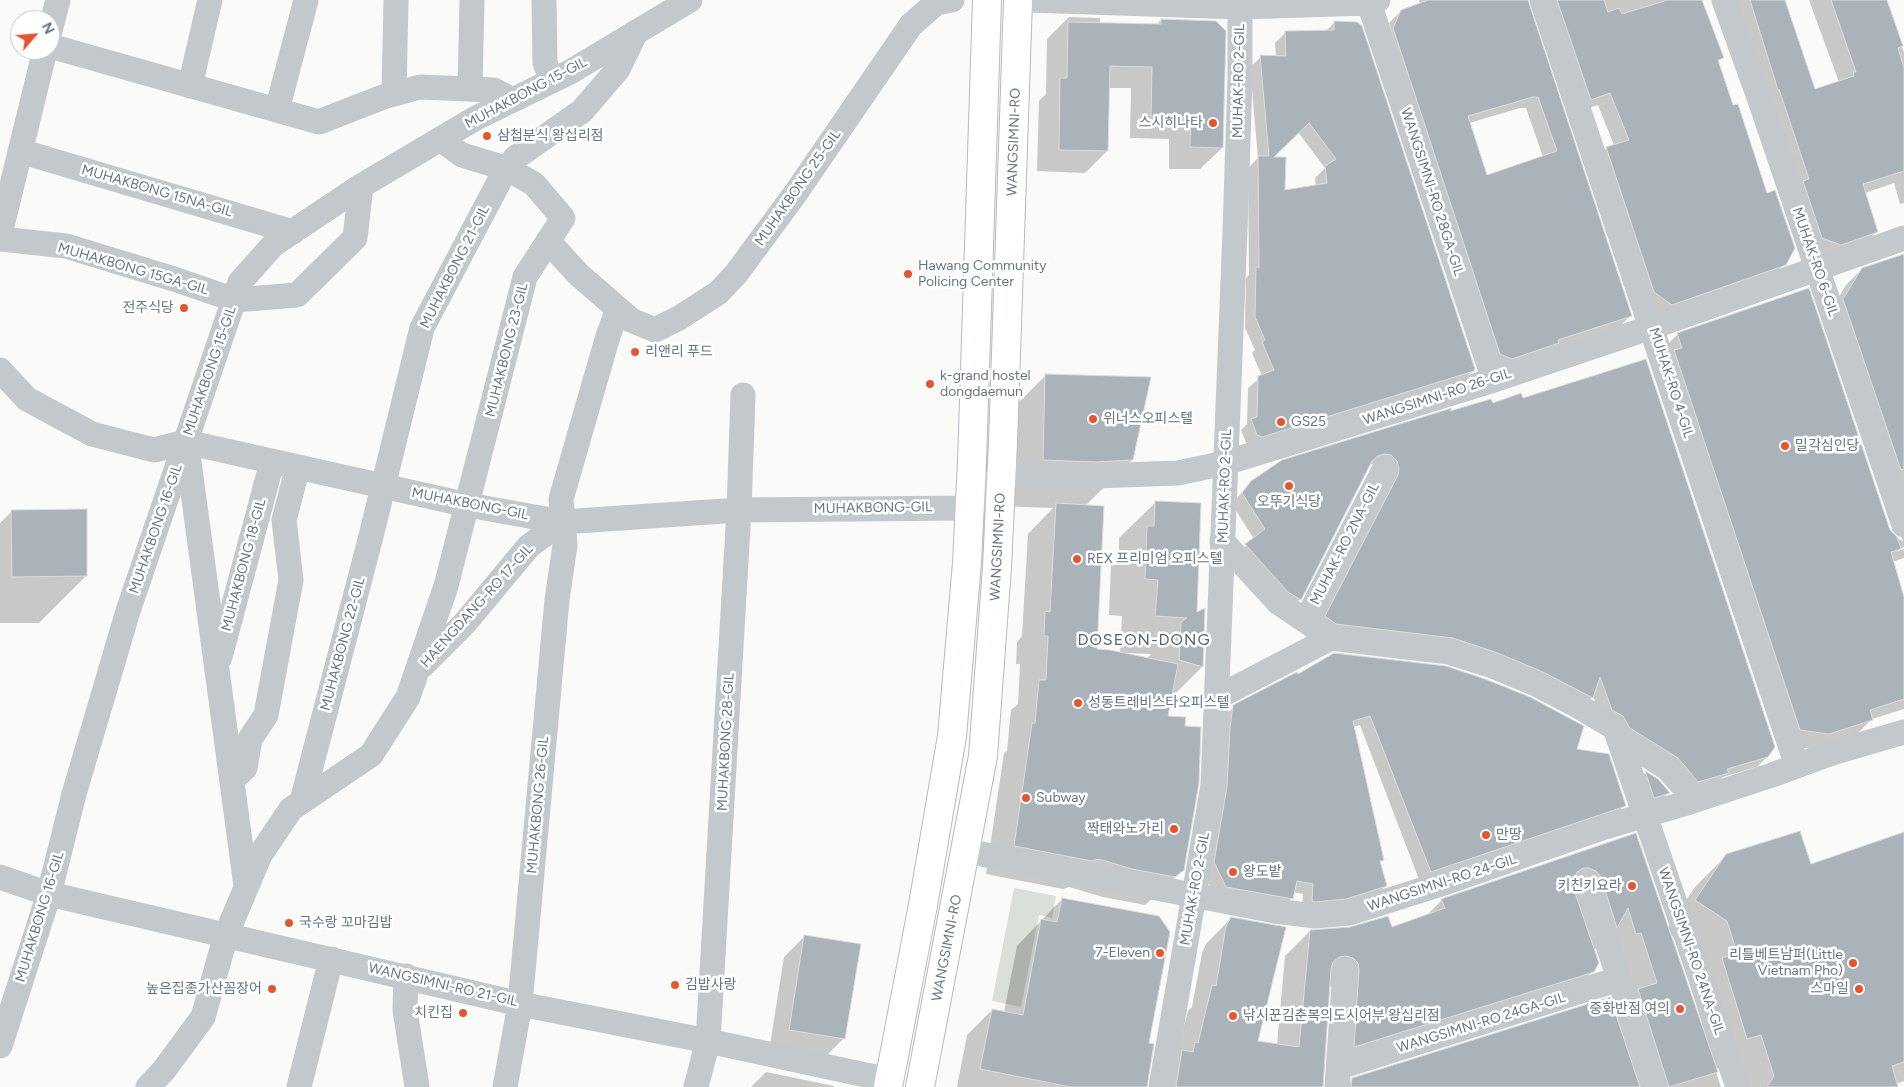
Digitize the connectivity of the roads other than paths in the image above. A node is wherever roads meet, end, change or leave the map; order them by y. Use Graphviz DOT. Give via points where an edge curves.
graph roads {
  1 [pos="210,0"];
  2 [pos="306,0"];
  3 [pos="396,0"];
  4 [pos="472,0"];
  5 [pos="544,0"];
  6 [pos="690,0"];
  7 [pos="952,0"];
  8 [pos="987,0"];
  9 [pos="1018,0"];
  10 [pos="1028,0"];
  11 [pos="1542,0"];
  12 [pos="1724,0"];
  13 [pos="1373,2"];
  14 [pos="1240,4"];
  15 [pos="636,32"];
  16 [pos="60,49"];
  17 [pos="43,60"];
  18 [pos="552,81"];
  19 [pos="190,86"];
  20 [pos="470,89"];
  21 [pos="394,94"];
  22 [pos="513,100"];
  23 [pos="277,110"];
  24 [pos="440,139"];
  25 [pos="20,151"];
  26 [pos="508,169"];
  27 [pos="361,186"];
  28 [pos="293,232"];
  29 [pos="0,234"];
  30 [pos="1904,238"];
  31 [pos="0,239"];
  32 [pos="548,241"];
  33 [pos="1817,269"];
  34 [pos="234,300"];
  35 [pos="618,309"];
  36 [pos="1652,327"];
  37 [pos="0,370"];
  38 [pos="1494,380"];
  39 [pos="743,395"];
  40 [pos="186,442"];
  41 [pos="272,462"];
  42 [pos="1225,463"];
  43 [pos="298,467"];
  44 [pos="1385,468"];
  45 [pos="1002,474"];
  46 [pos="383,486"];
  47 [pos="468,505"];
  48 [pos="970,508"];
  49 [pos="739,510"];
  50 [pos="562,522"];
  51 [pos="1904,525"];
  52 [pos="1222,540"];
  53 [pos="1306,621"];
  54 [pos="1331,638"];
  55 [pos="217,668"];
  56 [pos="416,672"];
  57 [pos="1218,697"];
  58 [pos="1904,732"];
  59 [pos="1618,736"];
  60 [pos="1798,766"];
  61 [pos="232,780"];
  62 [pos="302,801"];
  63 [pos="1690,802"];
  64 [pos="1644,816"];
  65 [pos="966,851"];
  66 [pos="0,877"];
  67 [pos="1587,882"];
  68 [pos="246,886"];
  69 [pos="49,894"];
  70 [pos="1194,896"];
  71 [pos="226,936"];
  72 [pos="331,959"];
  73 [pos="1345,970"];
  74 [pos="406,976"];
  75 [pos="1619,979"];
  76 [pos="520,1004"];
  77 [pos="708,1041"];
  78 [pos="0,1046"];
  79 [pos="1338,1077"];
  80 [pos="889,1083"];
  81 [pos="148,1087"];
  82 [pos="299,1087"];
  83 [pos="417,1087"];
  84 [pos="505,1087"];
  85 [pos="696,1087"];
  86 [pos="921,1087"];
  87 [pos="1161,1087"];
  88 [pos="1655,1087"];
  89 [pos="1738,1087"];
  1 -- 19 [label="street"];
  2 -- 23 [label="street"];
  3 -- 21 [label="street"];
  4 -- 20 [label="street"];
  5 -- 18 [label="street" via="545,63"];
  6 -- 15 [label="street, MUHAKBONG 15-GIL"];
  7 -- 35 [label="street, MUHAKBONG 25-GIL" via="936,3 911,24 795,194 736,274 718,293 654,330 631,320"];
  8 -- 48 [label="main road"];
  9 -- 45 [label="main road, WANGSIMNI-RO"];
  10 -- 14 [label="street"];
  11 -- 36 [label="street, MUHAK-RO 4-GIL"];
  12 -- 33 [label="street, MUHAK-RO 6-GIL"];
  13 -- 14 [label="street"];
  13 -- 38 [label="street, WANGSIMNI-RO 28GA-GIL"];
  14 -- 42 [label="street, MUHAK-RO 2-GIL" via="1238,146"];
  15 -- 18 [label="street, MUHAKBONG 15-GIL"];
  15 -- 26 [label="street, MUHAKBONG 21-GIL" via="618,69 582,111 515,158"];
  16 -- 19 [label="street"];
  17 -- 25 [label="street"];
  18 -- 22 [label="street, MUHAKBONG 15-GIL"];
  19 -- 23 [label="street"];
  20 -- 21 [label="street" via="420,87"];
  20 -- 22 [label="street" via="494,90"];
  21 -- 23 [label="street" via="320,122"];
  22 -- 24 [label="street, MUHAKBONG 15-GIL"];
  24 -- 26 [label="street" via="462,155"];
  24 -- 27 [label="street, MUHAKBONG 15-GIL"];
  25 -- 28 [label="street, MUHAKBONG 15NA-GIL"];
  25 -- 29 [label="street"];
  26 -- 32 [label="street, MUHAKBONG 23-GIL" via="534,184 563,218"];
  26 -- 46 [label="street, MUHAKBONG 21-GIL" via="422,328"];
  27 -- 28 [label="street, MUHAKBONG 15-GIL"];
  27 -- 34 [label="street, MUHAKBONG 15-GIL" via="355,238 297,295"];
  28 -- 34 [label="street, MUHAKBONG 15-GIL" via="274,244 240,282"];
  30 -- 33 [label="street, WANGSIMNI-RO 26-GIL"];
  31 -- 34 [label="street, MUHAKBONG 15GA-GIL" via="66,246"];
  32 -- 35 [label="street, MUHAKBONG 25-GIL" via="578,274"];
  32 -- 47 [label="street, MUHAKBONG 23-GIL" via="525,277"];
  33 -- 36 [label="street, WANGSIMNI-RO 26-GIL"];
  33 -- 51 [label="street, MUHAK-RO 6-GIL"];
  34 -- 40 [label="street, MUHAKBONG 15-GIL"];
  35 -- 50 [label="street" via="569,465 561,499"];
  36 -- 38 [label="street, WANGSIMNI-RO 26-GIL"];
  36 -- 60 [label="street, MUHAK-RO 4-GIL"];
  37 -- 40 [label="street, MUHAKBONG-GIL" via="27,399 92,434 154,450"];
  38 -- 42 [label="street, WANGSIMNI-RO 26-GIL"];
  39 -- 49 [label="street, MUHAKBONG 28-GIL"];
  40 -- 41 [label="street, MUHAKBONG-GIL"];
  40 -- 55 [label="street, MUHAKBONG 16-GIL"];
  40 -- 69 [label="street, MUHAKBONG 16-GIL" via="128,611 74,794"];
  41 -- 43 [label="street, MUHAKBONG-GIL"];
  41 -- 55 [label="street, MUHAKBONG 18-GIL"];
  42 -- 45 [label="street, WANGSIMNI-RO 26-GIL" via="1178,473 1095,476"];
  42 -- 52 [label="street, MUHAK-RO 2-GIL"];
  43 -- 46 [label="street, MUHAKBONG-GIL"];
  43 -- 61 [label="street" via="284,520 291,580 266,715 250,739 245,768"];
  44 -- 53 [label="street, MUHAK-RO 2NA-GIL"];
  45 -- 48 [label="street"];
  45 -- 65 [label="main road, WANGSIMNI-RO" via="983,756"];
  46 -- 47 [label="street, MUHAKBONG-GIL"];
  46 -- 62 [label="street, MUHAKBONG 22-GIL"];
  47 -- 50 [label="street, MUHAKBONG-GIL"];
  47 -- 56 [label="street, HAENGDANG-RO 17-GIL" via="446,586"];
  48 -- 49 [label="street, MUHAKBONG-GIL"];
  48 -- 80 [label="main road" via="952,736"];
  49 -- 50 [label="street, MUHAKBONG-GIL"];
  49 -- 77 [label="street, MUHAKBONG 28-GIL"];
  50 -- 56 [label="street, HAENGDANG-RO 17-GIL" via="530,546 464,624"];
  50 -- 76 [label="street, MUHAKBONG 26-GIL" via="565,545 556,600"];
  52 -- 53 [label="street, MUHAK-RO 2NA-GIL" via="1279,603"];
  52 -- 57 [label="street, MUHAK-RO 2-GIL"];
  53 -- 54 [label="street, MUHAK-RO 2NA-GIL"];
  54 -- 57 [label="street"];
  54 -- 59 [label="street, MUHAK-RO 2NA-GIL" via="1449,652 1490,665 1578,706 1615,728"];
  55 -- 61 [label="street, MUHAKBONG 16-GIL"];
  56 -- 62 [label="street, HAENGDANG-RO 17-GIL" via="408,697 371,755"];
  57 -- 70 [label="street, MUHAK-RO 2-GIL" via="1213,785"];
  58 -- 60 [label="street, WANGSIMNI-RO 24-GIL"];
  59 -- 63 [label="street, MUHAK-RO 2NA-GIL" via="1667,768 1685,788"];
  59 -- 64 [label="street, MUHAK-RO 2NA-GIL"];
  60 -- 63 [label="street, WANGSIMNI-RO 24-GIL"];
  61 -- 68 [label="street, MUHAKBONG 16-GIL"];
  62 -- 68 [label="street, HAENGDANG-RO 17-GIL" via="291,809 260,855"];
  63 -- 64 [label="street, WANGSIMNI-RO 24-GIL"];
  64 -- 70 [label="street, WANGSIMNI-RO 24-GIL" via="1349,914 1315,916"];
  64 -- 89 [label="street, WANGSIMNI-RO 24NA-GIL"];
  65 -- 70 [label="street, WANGSIMNI-RO 24-GIL"];
  65 -- 86 [label="main road, WANGSIMNI-RO"];
  66 -- 69 [label="street, WANGSIMNI-RO 21-GIL"];
  67 -- 75 [label="street"];
  68 -- 71 [label="street, HAENGDANG-RO 17-GIL"];
  69 -- 71 [label="street, WANGSIMNI-RO 21-GIL"];
  69 -- 78 [label="street, MUHAKBONG 16-GIL"];
  70 -- 87 [label="street, MUHAK-RO 2-GIL"];
  71 -- 72 [label="street, WANGSIMNI-RO 21-GIL"];
  71 -- 81 [label="street, HAENGDANG-RO 17-GIL" via="203,1017"];
  72 -- 74 [label="street, WANGSIMNI-RO 21-GIL"];
  72 -- 82 [label="street"];
  73 -- 79 [label="street, WANGSIMNI-RO 24GA-GIL"];
  74 -- 76 [label="street, WANGSIMNI-RO 21-GIL"];
  74 -- 83 [label="street" via="405,1010"];
  75 -- 79 [label="street, WANGSIMNI-RO 24GA-GIL"];
  75 -- 88 [label="street"];
  76 -- 77 [label="street, WANGSIMNI-RO 21-GIL"];
  76 -- 84 [label="street, MUHAKBONG 26-GIL"];
  77 -- 80 [label="street, WANGSIMNI-RO 21-GIL"];
  77 -- 85 [label="street, MUHAKBONG 28-GIL"];
}
